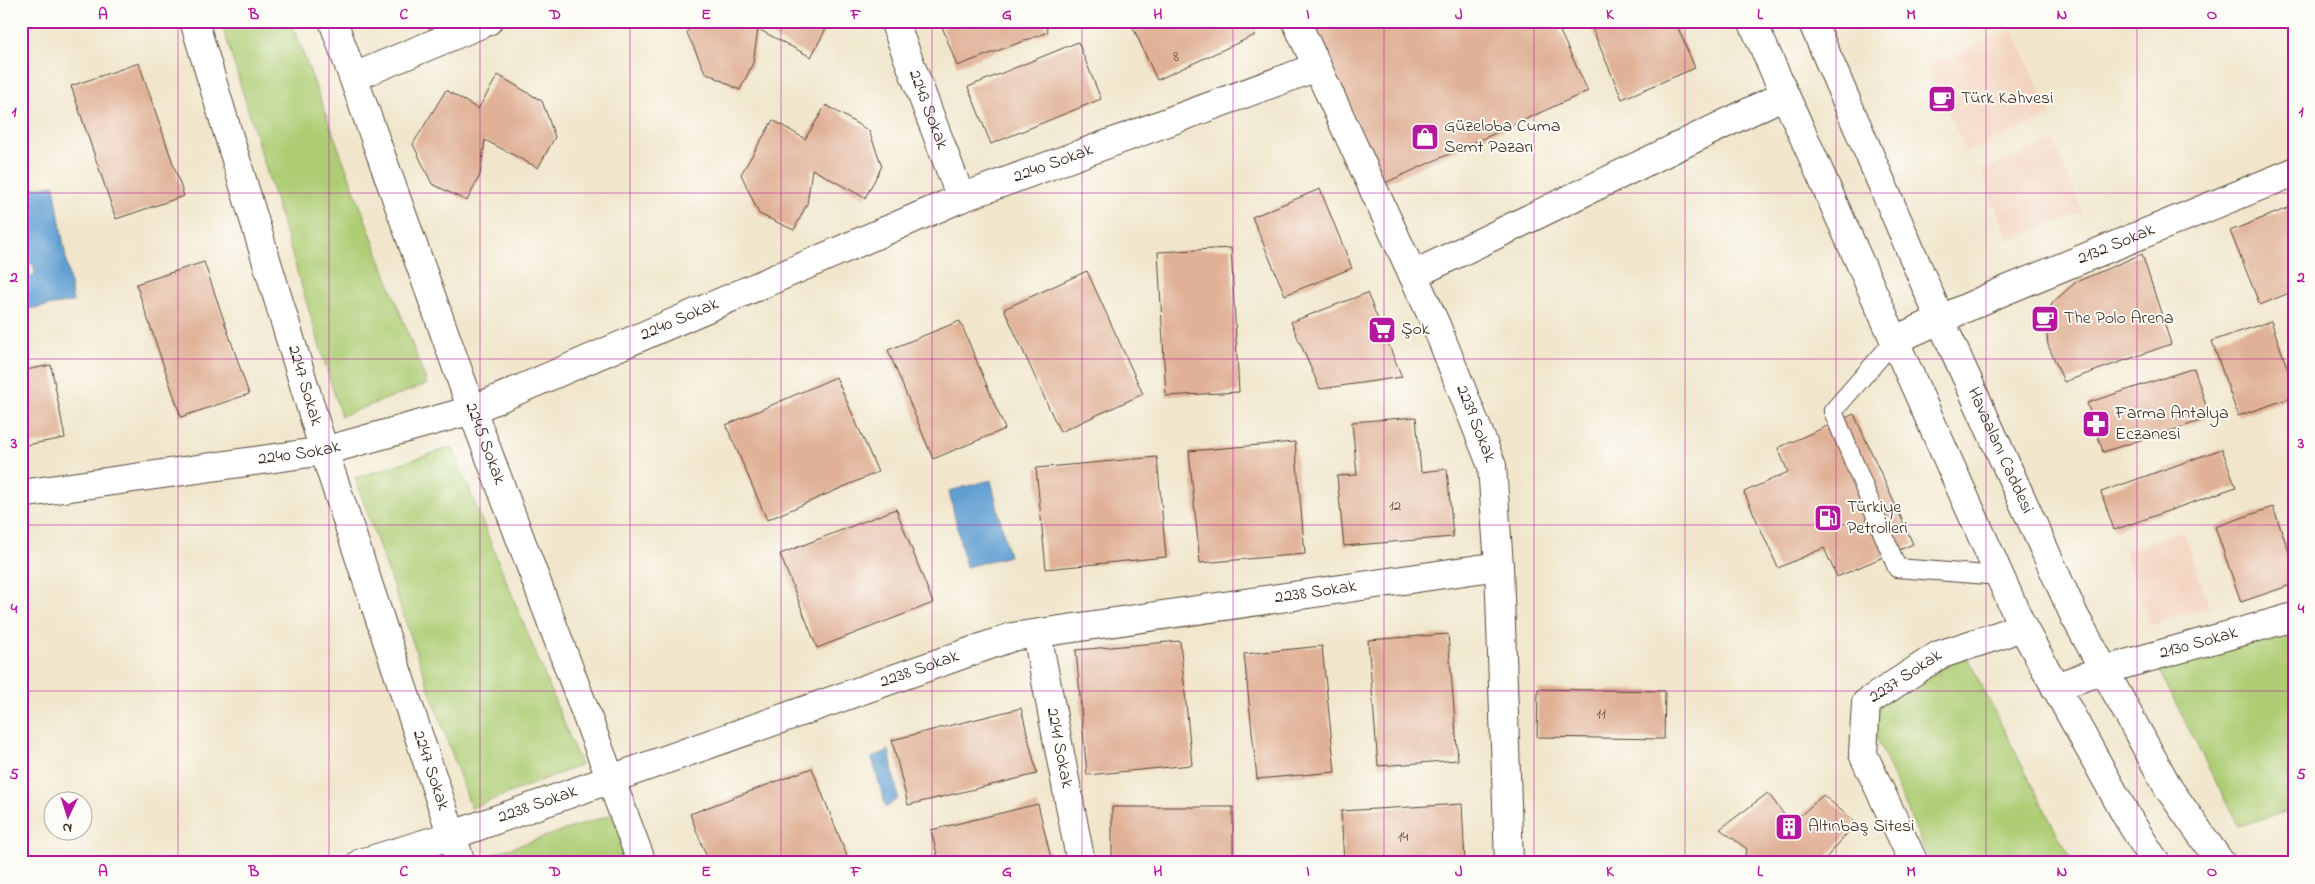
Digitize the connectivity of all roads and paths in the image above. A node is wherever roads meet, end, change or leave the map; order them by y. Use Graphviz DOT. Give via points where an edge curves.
graph roads {
  1 [pos="194,21"];
  2 [pos="334,21"];
  3 [pos="488,21"];
  4 [pos="894,21"];
  5 [pos="1296,21"];
  6 [pos="1752,21"];
  7 [pos="1812,21"];
  8 [pos="1317,67"];
  9 [pos="354,77"];
  10 [pos="1784,95"];
  11 [pos="2294,172"];
  12 [pos="961,198"];
  13 [pos="1413,275"];
  14 [pos="1940,319"];
  15 [pos="1895,340"];
  16 [pos="472,410"];
  17 [pos="324,452"];
  18 [pos="21,494"];
  19 [pos="1499,566"];
  20 [pos="2000,576"];
  21 [pos="2294,617"];
  22 [pos="2022,626"];
  23 [pos="1037,634"];
  24 [pos="2104,670"];
  25 [pos="2055,687"];
  26 [pos="610,780"];
  27 [pos="453,836"];
  28 [pos="361,863"];
  29 [pos="461,863"];
  30 [pos="642,863"];
  31 [pos="1081,863"];
  32 [pos="1509,863"];
  33 [pos="1914,863"];
  34 [pos="2156,863"];
  35 [pos="2221,863"];
  1 -- 17 [label="street, 2247 Sokak"];
  2 -- 9 [label="street, 2245 Sokak"];
  3 -- 9 [label="street"];
  4 -- 12 [label="street, 2243 Sokak"];
  5 -- 8 [label="street, 2239 Sokak"];
  6 -- 10 [label="street"];
  7 -- 14 [label="street, Havaalanı Caddesi"];
  8 -- 12 [label="street, 2240 Sokak"];
  8 -- 13 [label="street, 2239 Sokak"];
  9 -- 16 [label="street, 2245 Sokak"];
  10 -- 13 [label="street"];
  10 -- 15 [label="street"];
  11 -- 14 [label="street, 2132 Sokak"];
  12 -- 16 [label="street, 2240 Sokak"];
  13 -- 19 [label="street, 2239 Sokak" via="1492,466"];
  14 -- 15 [label="street, 2132 Sokak"];
  14 -- 24 [label="street, Havaalanı Caddesi" via="2048,561"];
  15 -- 20 [label="street"];
  15 -- 20 [label="lane" via="1833,411 1897,568"];
  16 -- 17 [label="street, 2240 Sokak"];
  16 -- 26 [label="street, 2245 Sokak"];
  17 -- 18 [label="street, 2240 Sokak"];
  17 -- 27 [label="street, 2247 Sokak"];
  19 -- 23 [label="street, 2238 Sokak"];
  19 -- 32 [label="street, 2239 Sokak"];
  20 -- 22 [label="street"];
  21 -- 24 [label="street, 2130 Sokak"];
  22 -- 25 [label="street"];
  22 -- 33 [label="street, 2237 Sokak" via="1939,655 1866,702 1863,754"];
  23 -- 26 [label="street, 2238 Sokak" via="1012,637"];
  23 -- 31 [label="street, 2241 Sokak"];
  24 -- 25 [label="street, 2130 Sokak"];
  24 -- 35 [label="street, Havaalanı Caddesi" via="2169,789"];
  25 -- 34 [label="street"];
  26 -- 27 [label="street, 2238 Sokak"];
  26 -- 30 [label="street, 2245 Sokak"];
  27 -- 28 [label="street, 2238 Sokak"];
  27 -- 29 [label="street, 2247 Sokak"];
}
